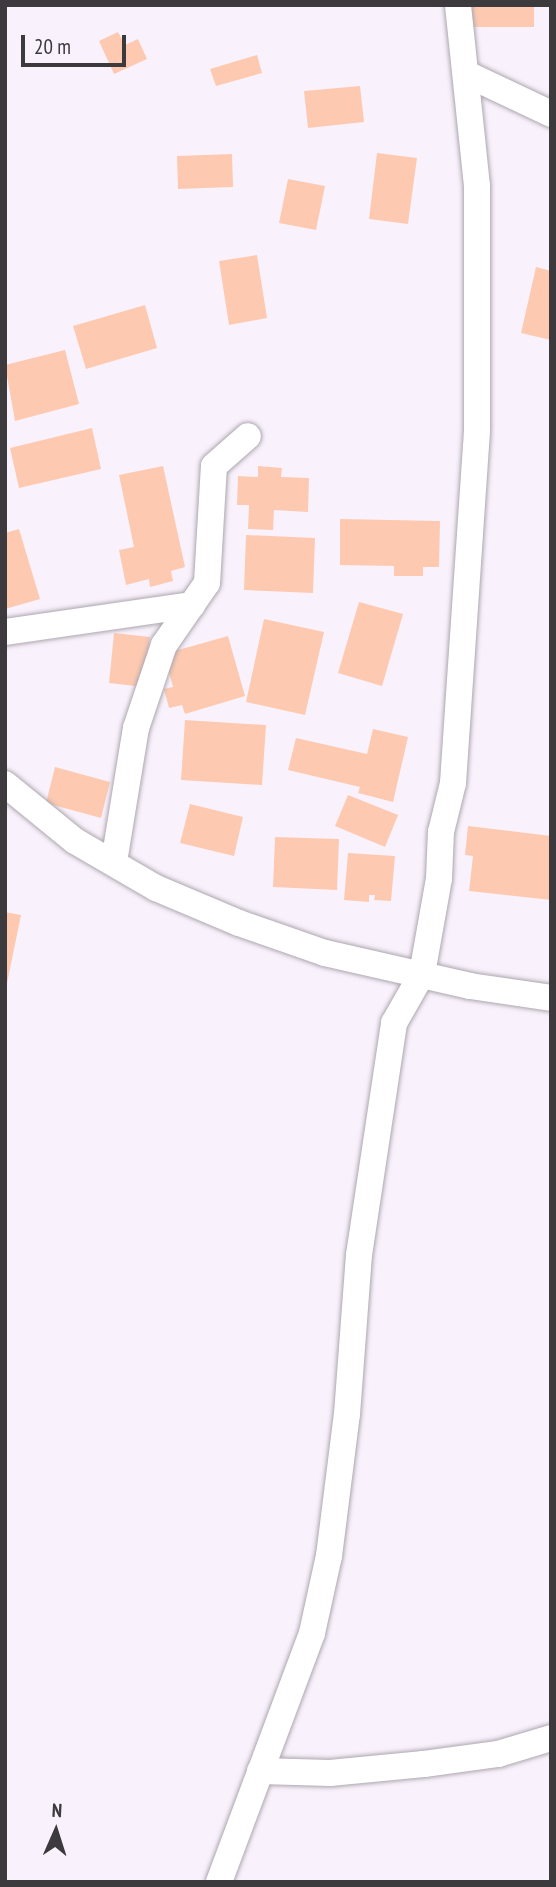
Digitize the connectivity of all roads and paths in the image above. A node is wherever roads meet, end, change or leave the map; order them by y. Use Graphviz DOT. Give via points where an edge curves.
graph roads {
  1 [pos="458,5"];
  2 [pos="469,75"];
  3 [pos="551,114"];
  4 [pos="248,436"];
  5 [pos="191,605"];
  6 [pos="5,632"];
  7 [pos="5,784"];
  8 [pos="114,862"];
  9 [pos="422,974"];
  10 [pos="551,998"];
  11 [pos="551,1738"];
  12 [pos="260,1771"];
  13 [pos="219,1882"];
  1 -- 2 [label="street"];
  2 -- 3 [label="street"];
  2 -- 9 [label="street" via="477,186 476,442 453,783 441,832 439,879"];
  4 -- 5 [label="street" via="214,466 207,583"];
  5 -- 6 [label="street"];
  5 -- 8 [label="street" via="164,645 136,728"];
  7 -- 8 [label="street" via="75,841"];
  8 -- 9 [label="street" via="156,888 239,923 325,953"];
  9 -- 10 [label="street"];
  9 -- 12 [label="street" via="394,1023 359,1255 348,1401 328,1556 312,1633"];
  11 -- 12 [label="street" via="498,1754 424,1764 330,1773"];
  12 -- 13 [label="street"];
}
